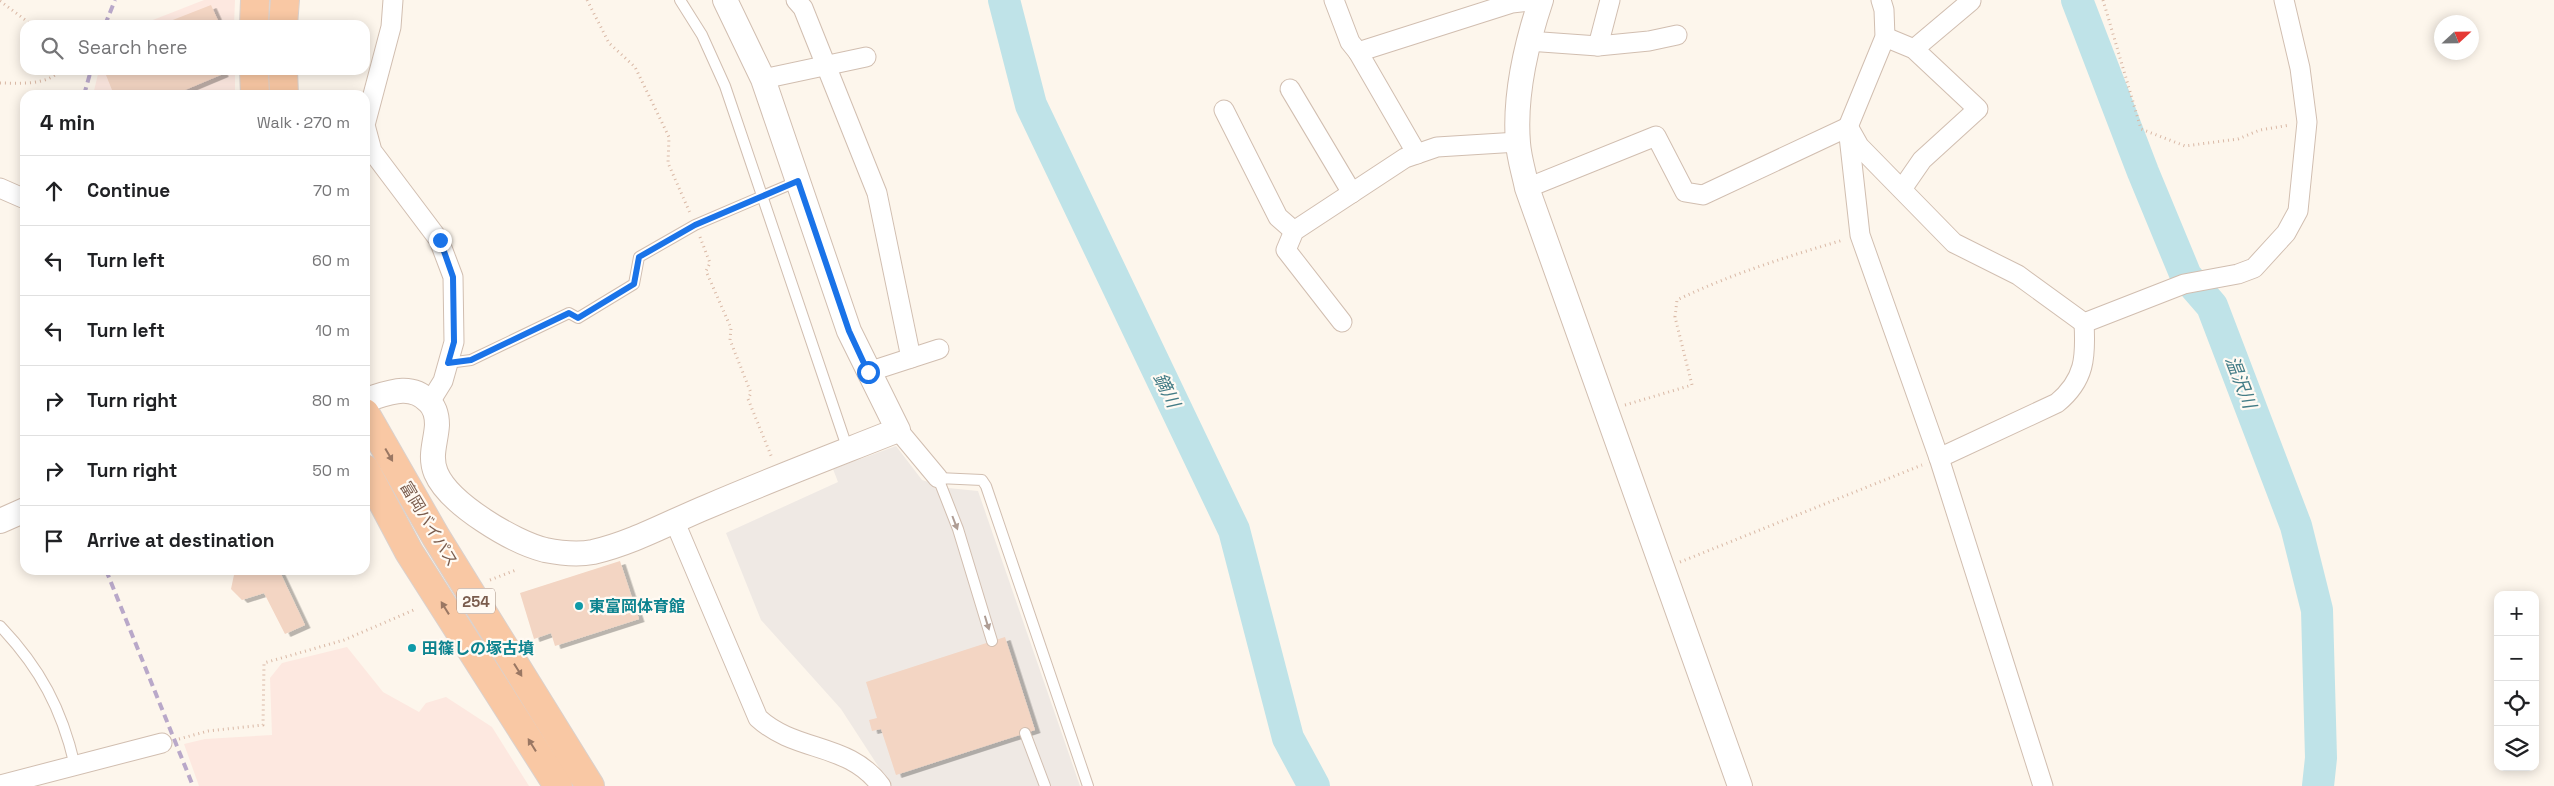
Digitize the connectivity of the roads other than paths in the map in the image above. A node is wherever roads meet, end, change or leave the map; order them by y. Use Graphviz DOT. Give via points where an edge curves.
graph roads {
  1 [pos="255,0"];
  2 [pos="284,0"];
  3 [pos="393,0"];
  4 [pos="680,0"];
  5 [pos="725,0"];
  6 [pos="796,0"];
  7 [pos="1334,0"];
  8 [pos="1541,0"];
  9 [pos="1610,0"];
  10 [pos="1881,0"];
  11 [pos="2284,0"];
  12 [pos="1971,1"];
  13 [pos="254,20"];
  14 [pos="283,20"];
  15 [pos="1677,34"];
  16 [pos="1885,37"];
  17 [pos="1528,41"];
  18 [pos="1598,46"];
  19 [pos="1914,50"];
  20 [pos="1358,52"];
  21 [pos="866,57"];
  22 [pos="826,66"];
  23 [pos="254,75"];
  24 [pos="283,75"];
  25 [pos="763,79"];
  26 [pos="1290,89"];
  27 [pos="255,90"];
  28 [pos="284,90"];
  29 [pos="370,106"];
  30 [pos="1224,110"];
  31 [pos="1848,127"];
  32 [pos="1518,142"];
  33 [pos="370,144"];
  34 [pos="1417,154"];
  35 [pos="798,181"];
  36 [pos="0,188"];
  37 [pos="1527,188"];
  38 [pos="1902,190"];
  39 [pos="1352,193"];
  40 [pos="20,197"];
  41 [pos="762,197"];
  42 [pos="1294,231"];
  43 [pos="1342,322"];
  44 [pos="2084,323"];
  45 [pos="939,349"];
  46 [pos="911,358"];
  47 [pos="448,363"];
  48 [pos="868,372"];
  49 [pos="370,399"];
  50 [pos="430,402"];
  51 [pos="370,422"];
  52 [pos="898,430"];
  53 [pos="848,450"];
  54 [pos="1939,458"];
  55 [pos="370,478"];
  56 [pos="938,478"];
  57 [pos="20,512"];
  58 [pos="674,520"];
  59 [pos="0,521"];
  60 [pos="0,626"];
  61 [pos="992,640"];
  62 [pos="1025,733"];
  63 [pos="162,743"];
  64 [pos="75,766"];
  65 [pos="0,785"];
  66 [pos="558,786"];
  67 [pos="590,786"];
  68 [pos="881,786"];
  69 [pos="1045,786"];
  70 [pos="1088,786"];
  71 [pos="1740,786"];
  72 [pos="2043,786"];
  1 -- 13 [label="highway"];
  2 -- 14 [label="highway"];
  3 -- 29 [label="street" via="391,27"];
  4 -- 41 [label="lane" via="702,35 725,86"];
  5 -- 25 [label="street"];
  6 -- 22 [label="street" via="803,8"];
  7 -- 20 [label="street" via="1350,42"];
  8 -- 17 [label="street"];
  8 -- 20 [label="street" via="1512,3"];
  9 -- 18 [label="street"];
  10 -- 16 [label="street"];
  11 -- 44 [label="street" via="2300,68 2307,122 2298,211 2286,233 2254,268 2184,284"];
  12 -- 19 [label="street"];
  15 -- 18 [label="street" via="1649,41"];
  16 -- 19 [label="street"];
  16 -- 31 [label="street"];
  17 -- 18 [label="street"];
  17 -- 32 [label="street" via="1519,93"];
  19 -- 38 [label="street" via="1978,108 1922,160"];
  20 -- 34 [label="street"];
  21 -- 22 [label="street"];
  22 -- 25 [label="street"];
  22 -- 46 [label="street" via="877,193"];
  23 -- 27 [label="highway"];
  24 -- 28 [label="highway"];
  25 -- 35 [label="street"];
  26 -- 39 [label="street"];
  30 -- 42 [label="street" via="1278,217"];
  31 -- 37 [label="street" via="1703,195 1685,192 1656,136"];
  31 -- 38 [label="street" via="1860,146"];
  31 -- 54 [label="street" via="1860,235"];
  32 -- 34 [label="street" via="1437,147"];
  32 -- 37 [label="street"];
  33 -- 47 [label="street" via="372,151 440,240 453,277 454,342"];
  34 -- 39 [label="street" via="1405,158"];
  35 -- 41 [label="lane"];
  35 -- 48 [label="street" via="849,331"];
  36 -- 40 [label="street"];
  37 -- 71 [label="street"];
  38 -- 44 [label="street" via="1954,243 2018,275"];
  39 -- 42 [label="street"];
  41 -- 47 [label="lane" via="695,225 639,257 634,284 578,318 569,313 471,360"];
  41 -- 53 [label="lane"];
  42 -- 43 [label="street" via="1286,250"];
  44 -- 54 [label="street" via="2086,350 2081,373 2070,393 2057,403"];
  45 -- 46 [label="street"];
  46 -- 48 [label="street"];
  47 -- 50 [label="street" via="443,381"];
  48 -- 52 [label="street"];
  49 -- 50 [label="street" via="402,390 416,392"];
  50 -- 58 [label="street" via="437,417 432,459 437,476 468,508 512,538 545,550 576,554 621,543"];
  51 -- 67 [label="highway, 富岡バイパス / 254, one-way" via="436,536"];
  52 -- 53 [label="street"];
  52 -- 56 [label="street"];
  53 -- 58 [label="street"];
  54 -- 72 [label="street"];
  66 -- 55 [label="highway, 富岡バイパス / 254, one-way" via="409,552"];
  56 -- 61 [label="lane, one-way" via="958,529"];
  56 -- 70 [label="lane" via="982,480 986,486"];
  57 -- 59 [label="street"];
  58 -- 68 [label="street" via="758,718 786,738 857,762"];
  60 -- 64 [label="lane" via="28,657 50,691"];
  62 -- 69 [label="lane"];
  63 -- 64 [label="street"];
  64 -- 65 [label="street"];
}
